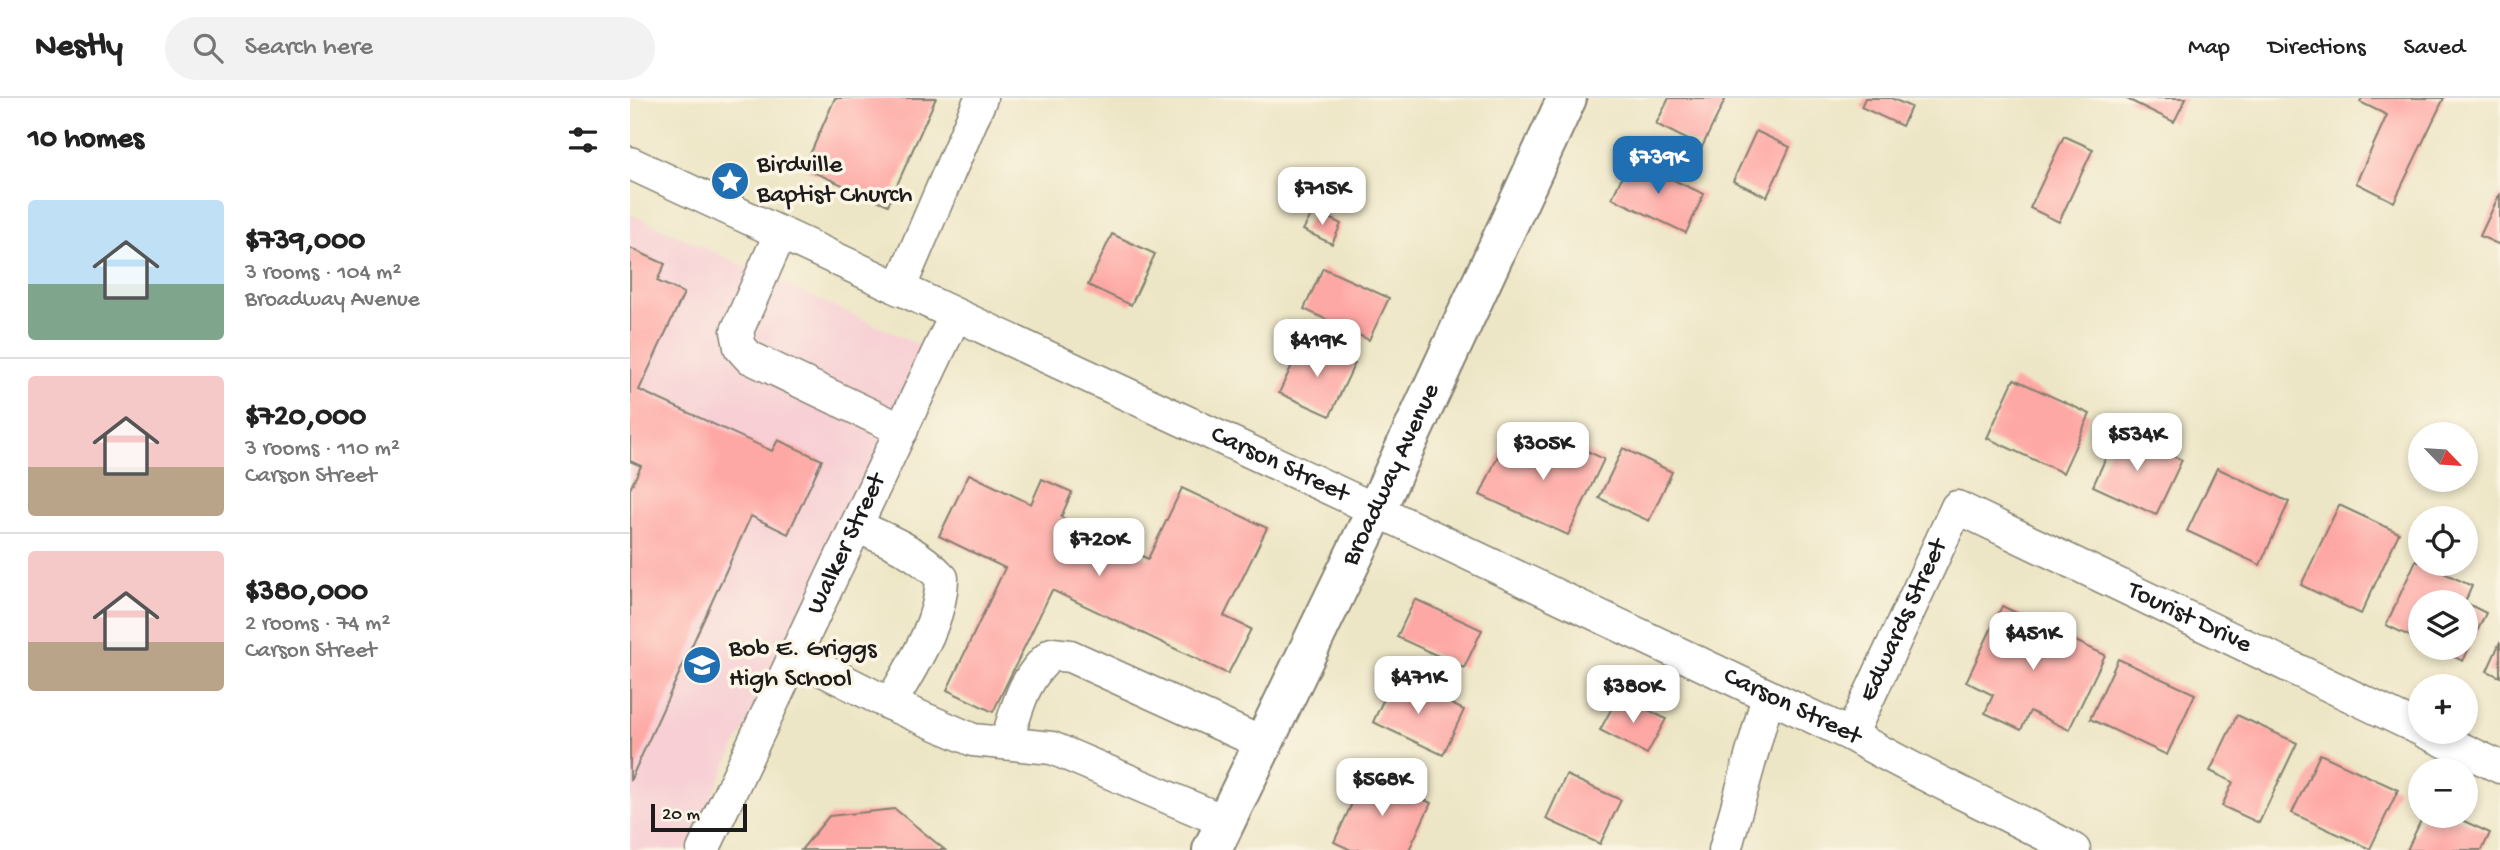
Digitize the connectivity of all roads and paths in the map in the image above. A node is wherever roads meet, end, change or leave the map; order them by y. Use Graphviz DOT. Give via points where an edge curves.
graph roads {
  1 [pos="981,98"];
  2 [pos="1567,98"];
  3 [pos="630,163"];
  4 [pos="780,233"];
  5 [pos="899,289"];
  6 [pos="956,316"];
  7 [pos="902,430"];
  8 [pos="1957,507"];
  9 [pos="1376,510"];
  10 [pos="856,526"];
  11 [pos="795,656"];
  12 [pos="1768,696"];
  13 [pos="890,704"];
  14 [pos="2408,723"];
  15 [pos="1851,735"];
  16 [pos="1006,743"];
  17 [pos="1264,744"];
  18 [pos="2451,744"];
  19 [pos="2500,767"];
  20 [pos="1219,836"];
  21 [pos="704,850"];
  22 [pos="1725,850"];
  23 [pos="2074,850"];
  1 -- 5 [label="street"];
  2 -- 9 [label="main road, Broadway Avenue"];
  3 -- 4 [label="street, Carson Street"];
  4 -- 5 [label="street, Carson Street"];
  4 -- 7 [label="street" via="737,331 740,347 750,357"];
  5 -- 6 [label="street, Carson Street"];
  6 -- 7 [label="street, Walker Street"];
  6 -- 9 [label="street, Carson Street"];
  7 -- 10 [label="street, Walker Street"];
  8 -- 14 [label="street, Tourist Drive"];
  8 -- 15 [label="street, Edwards Street"];
  9 -- 12 [label="street, Carson Street"];
  9 -- 17 [label="main road, Broadway Avenue"];
  10 -- 11 [label="street, Walker Street"];
  10 -- 13 [label="street" via="903,546 942,578 942,596 932,622"];
  11 -- 13 [label="street"];
  11 -- 21 [label="street, Walker Street"];
  12 -- 15 [label="street, Carson Street"];
  12 -- 22 [label="street"];
  13 -- 16 [label="street" via="973,740"];
  15 -- 23 [label="street, Carson Street"];
  16 -- 17 [label="street" via="1026,683 1052,654 1070,656"];
  16 -- 20 [label="street" via="1052,748"];
  17 -- 20 [label="main road, Broadway Avenue"];
  18 -- 19 [label="street"];
}
